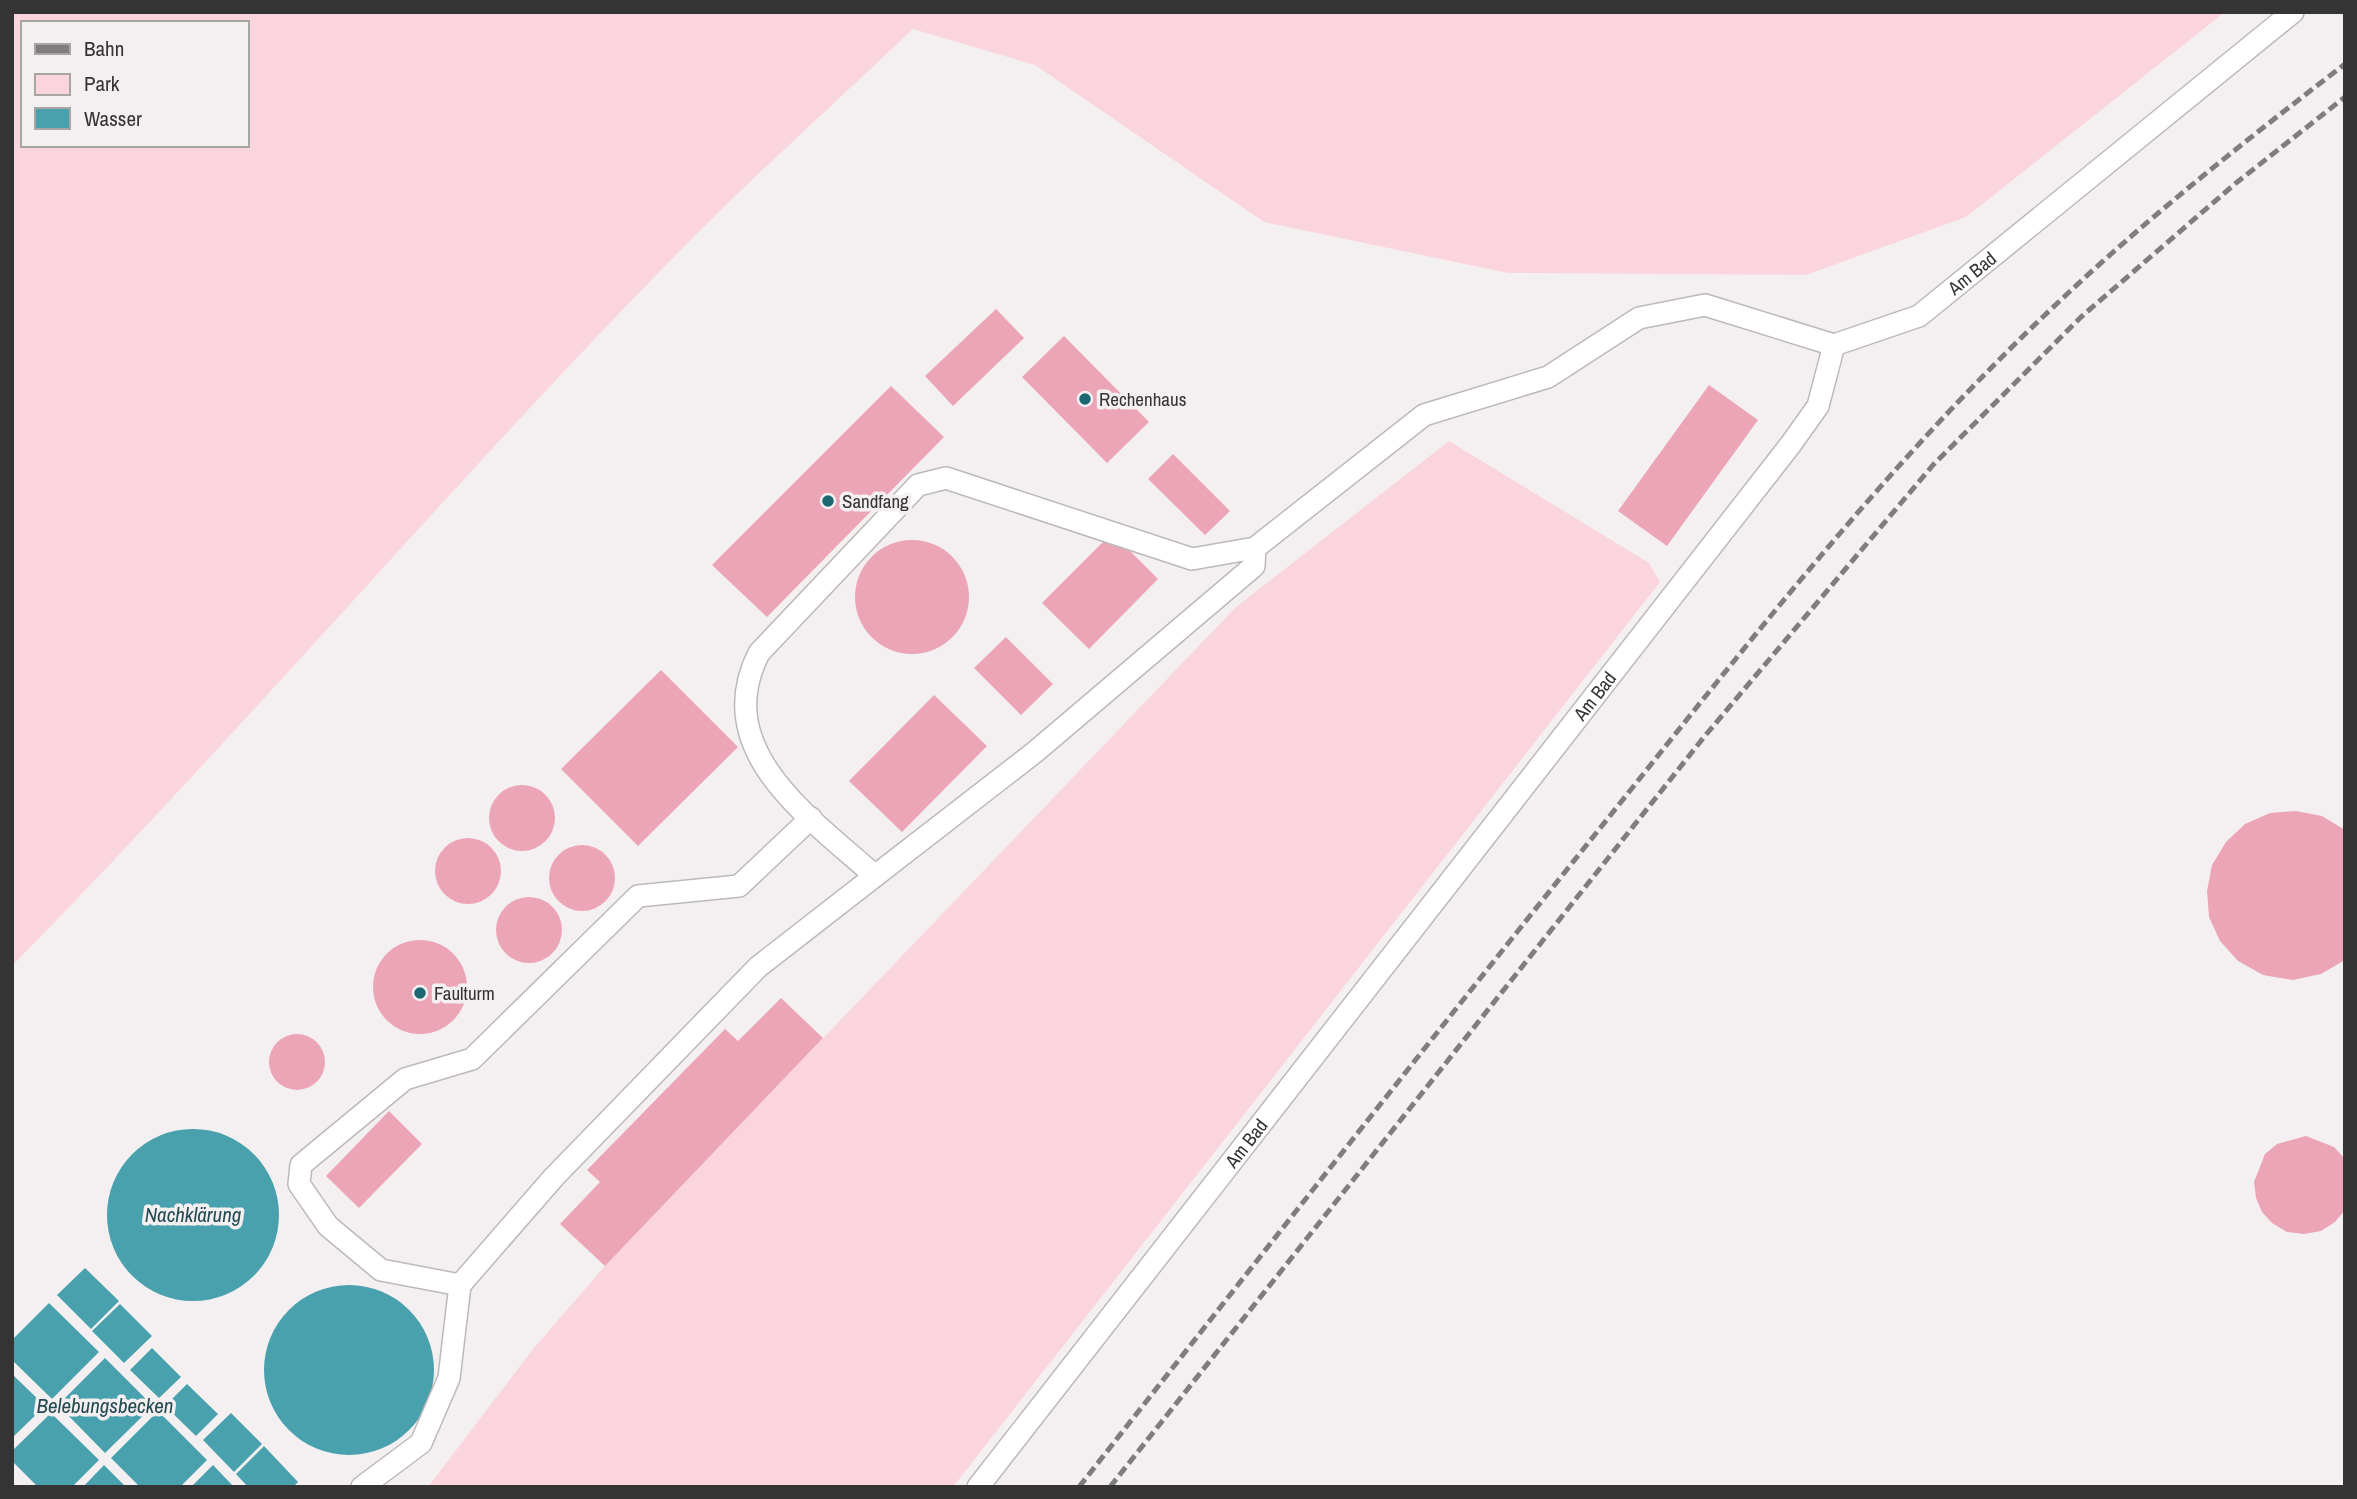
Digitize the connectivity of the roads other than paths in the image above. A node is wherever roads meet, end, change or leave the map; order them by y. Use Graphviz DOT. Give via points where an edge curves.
graph roads {
  1 [pos="2293,12"];
  2 [pos="1833,345"];
  3 [pos="1255,548"];
  4 [pos="811,818"];
  5 [pos="875,876"];
  6 [pos="460,1285"];
  7 [pos="362,1487"];
  8 [pos="978,1487"];
  1 -- 2 [label="lane, Am Bad" via="1919,316"];
  2 -- 3 [label="lane" via="1705,305 1639,318 1548,377 1424,415"];
  2 -- 8 [label="lane, Am Bad" via="1818,406 1791,444"];
  3 -- 4 [label="lane" via="1192,559 946,478 918,485 759,653 748,673 743,701 747,735 769,774"];
  3 -- 5 [label="lane" via="1254,566 1035,752"];
  4 -- 5 [label="lane"];
  4 -- 6 [label="lane" via="739,886 638,896 472,1059 405,1080 301,1165 299,1184 328,1226 381,1270"];
  5 -- 6 [label="lane" via="758,967 554,1177"];
  6 -- 7 [label="lane" via="449,1378 421,1443"];
}
